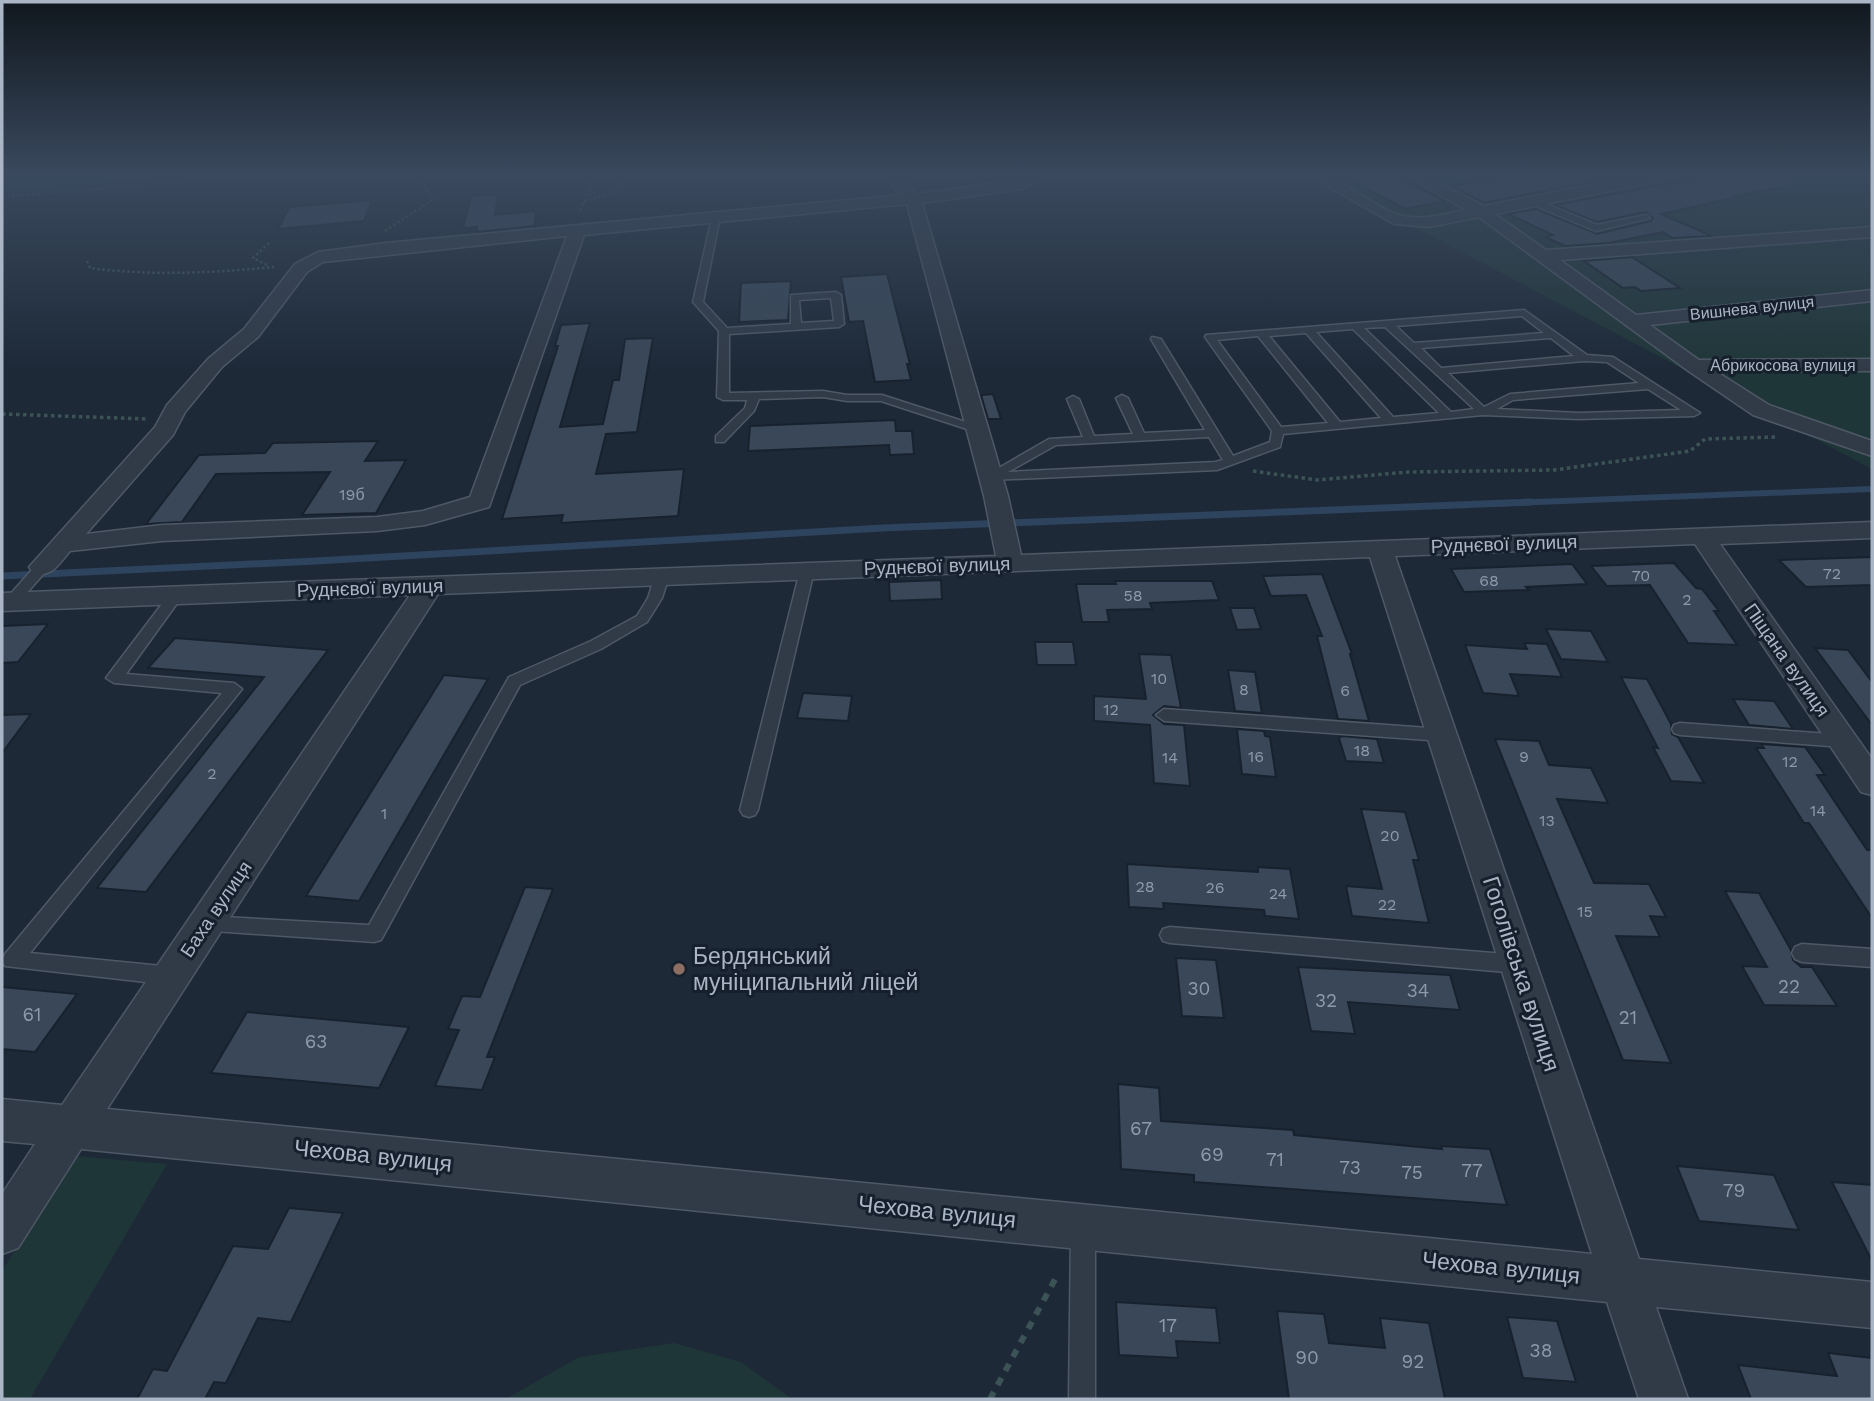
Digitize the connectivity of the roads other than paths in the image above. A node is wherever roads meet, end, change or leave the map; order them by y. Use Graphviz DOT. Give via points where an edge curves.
graph roads {
  1 [pos="472,240"];
  2 [pos="574,240"];
  3 [pos="711,240"];
  4 [pos="925,240"];
  5 [pos="1521,240"];
  6 [pos="1757,240"];
  7 [pos="1542,256"];
  8 [pos="1872,295"];
  9 [pos="1632,321"];
  10 [pos="1388,324"];
  11 [pos="1356,326"];
  12 [pos="796,327"];
  13 [pos="1308,330"];
  14 [pos="724,331"];
  15 [pos="1261,333"];
  16 [pos="1554,335"];
  17 [pos="1156,338"];
  18 [pos="1412,346"];
  19 [pos="1584,358"];
  20 [pos="1872,365"];
  21 [pos="1694,366"];
  22 [pos="1439,371"];
  23 [pos="1652,385"];
  24 [pos="754,396"];
  25 [pos="1122,398"];
  26 [pos="1073,399"];
  27 [pos="1483,412"];
  28 [pos="1448,415"];
  29 [pos="1391,421"];
  30 [pos="1337,426"];
  31 [pos="977,429"];
  32 [pos="1278,431"];
  33 [pos="1213,433"];
  34 [pos="1140,437"];
  35 [pos="720,439"];
  36 [pos="1090,440"];
  37 [pos="1872,449"];
  38 [pos="1230,461"];
  39 [pos="993,486"];
  40 [pos="1872,530"];
  41 [pos="1702,536"];
  42 [pos="63,544"];
  43 [pos="1380,549"];
  44 [pos="1010,563"];
  45 [pos="42,567"];
  46 [pos="807,571"];
  47 [pos="662,576"];
  48 [pos="430,585"];
  49 [pos="176,595"];
  50 [pos="13,596"];
  51 [pos="1164,715"];
  52 [pos="1680,729"];
  53 [pos="1441,735"];
  54 [pos="1843,741"];
  55 [pos="1872,783"];
  56 [pos="749,810"];
  57 [pos="206,924"];
  58 [pos="1170,935"];
  59 [pos="1802,953"];
  60 [pos="1872,958"];
  61 [pos="7,959"];
  62 [pos="1518,964"];
  63 [pos="172,976"];
  64 [pos="2,1120"];
  65 [pos="71,1127"];
  66 [pos="1083,1227"];
  67 [pos="2,1232"];
  68 [pos="1623,1280"];
  69 [pos="1872,1305"];
  70 [pos="1082,1399"];
  71 [pos="1663,1399"];
  1 -- 42 [label="street" via="318,257 301,268 251,333 215,363 165,430"];
  2 -- 42 [label="street" via="480,502 425,518 377,524 162,533"];
  3 -- 14 [label="lane" via="698,302"];
  4 -- 31 [label="street"];
  5 -- 7 [label="street"];
  6 -- 7 [label="street"];
  7 -- 9 [label="street"];
  8 -- 9 [label="street, Вишнева вулиця"];
  9 -- 21 [label="street"];
  10 -- 11 [label="lane"];
  10 -- 16 [label="lane" via="1524,313"];
  10 -- 18 [label="lane"];
  11 -- 13 [label="lane"];
  11 -- 28 [label="lane"];
  12 -- 12 [label="lane" via="839,324 836,295 794,297"];
  12 -- 14 [label="lane"];
  13 -- 15 [label="lane"];
  13 -- 29 [label="lane"];
  14 -- 24 [label="lane" via="723,397"];
  15 -- 30 [label="lane"];
  15 -- 32 [label="lane" via="1210,337"];
  16 -- 18 [label="lane"];
  16 -- 19 [label="lane"];
  17 -- 33 [label="lane"];
  18 -- 22 [label="lane"];
  19 -- 22 [label="lane"];
  19 -- 23 [label="lane" via="1609,359"];
  20 -- 21 [label="street, Абрикосова вулиця"];
  21 -- 37 [label="street" via="1761,410"];
  22 -- 27 [label="lane"];
  23 -- 27 [label="lane" via="1510,397"];
  23 -- 27 [label="lane" via="1693,413 1578,416"];
  24 -- 31 [label="lane" via="882,398"];
  24 -- 35 [label="lane" via="750,409"];
  25 -- 34 [label="lane"];
  26 -- 36 [label="lane"];
  27 -- 28 [label="lane"];
  28 -- 29 [label="lane"];
  29 -- 30 [label="lane"];
  30 -- 32 [label="lane"];
  31 -- 39 [label="street"];
  32 -- 38 [label="lane" via="1276,444"];
  33 -- 34 [label="lane"];
  33 -- 38 [label="lane"];
  34 -- 36 [label="lane"];
  36 -- 39 [label="lane" via="1054,442"];
  38 -- 39 [label="lane" via="1217,466"];
  39 -- 44 [label="street"];
  40 -- 41 [label="street, Руднєвої вулиця"];
  41 -- 43 [label="street, Руднєвої вулиця"];
  41 -- 54 [label="street, Піщана вулиця"];
  42 -- 45 [label="street"];
  43 -- 44 [label="street, Руднєвої вулиця"];
  43 -- 53 [label="street, Гоголівська вулиця"];
  44 -- 46 [label="street, Руднєвої вулиця"];
  45 -- 50 [label="lane"];
  46 -- 47 [label="street, Руднєвої вулиця"];
  46 -- 56 [label="lane"];
  47 -- 48 [label="street, Руднєвої вулиця"];
  47 -- 57 [label="lane" via="642,619 514,681 374,934"];
  48 -- 49 [label="street, Руднєвої вулиця"];
  48 -- 57 [label="street, Баха вулиця"];
  49 -- 50 [label="street, Руднєвої вулиця"];
  49 -- 61 [label="lane" via="114,678 233,689"];
  51 -- 53 [label="lane"];
  52 -- 54 [label="lane"];
  53 -- 62 [label="street, Гоголівська вулиця"];
  54 -- 55 [label="street, Піщана вулиця"];
  57 -- 63 [label="street, Баха вулиця"];
  58 -- 62 [label="lane"];
  59 -- 60 [label="lane"];
  61 -- 63 [label="lane"];
  62 -- 68 [label="street, Гоголівська вулиця"];
  63 -- 65 [label="street, Баха вулиця"];
  64 -- 65 [label="street, Чехова вулиця"];
  65 -- 66 [label="street, Чехова вулиця"];
  65 -- 67 [label="street, Баха вулиця"];
  66 -- 68 [label="street, Чехова вулиця"];
  66 -- 70 [label="lane"];
  68 -- 69 [label="street, Чехова вулиця"];
  68 -- 71 [label="street, Гоголівська вулиця"];
}
